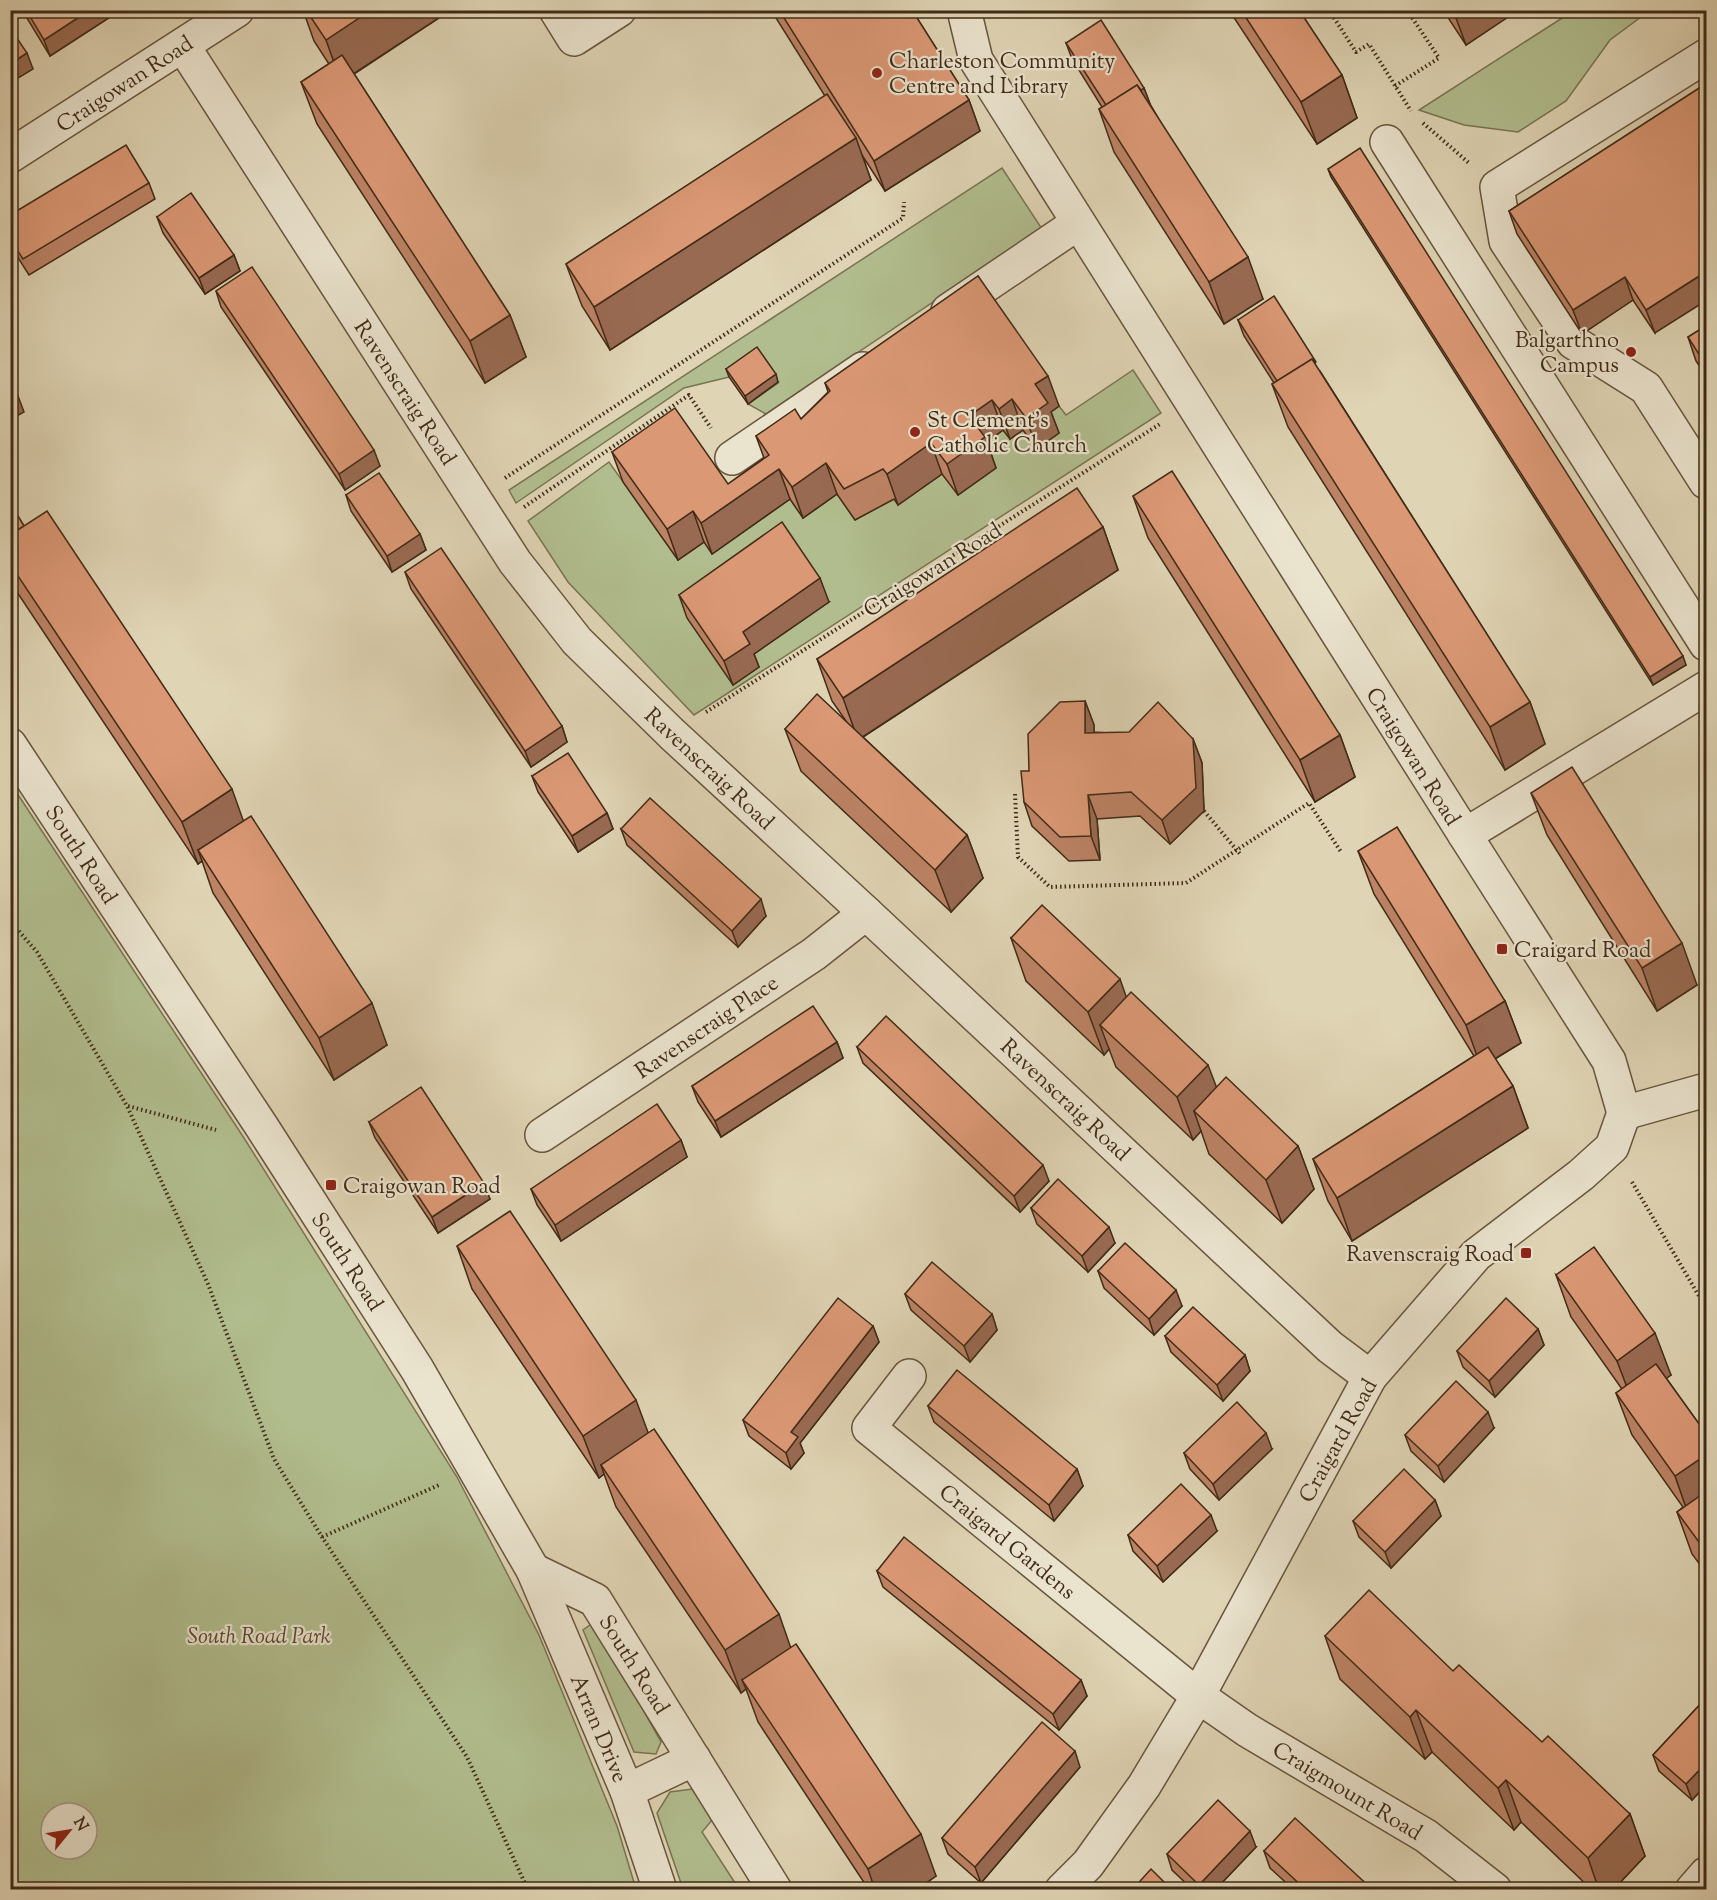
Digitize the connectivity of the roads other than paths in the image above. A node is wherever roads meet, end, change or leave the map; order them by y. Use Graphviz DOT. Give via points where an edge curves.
graph roads {
  1 [pos="237,10"];
  2 [pos="556,10"];
  3 [pos="619,10"];
  4 [pos="964,10"];
  5 [pos="183,46"];
  6 [pos="1707,56"];
  7 [pos="1388,142"];
  8 [pos="10,156"];
  9 [pos="1078,223"];
  10 [pos="925,327"];
  11 [pos="887,353"];
  12 [pos="732,458"];
  13 [pos="1707,482"];
  14 [pos="1707,644"];
  15 [pos="1707,688"];
  16 [pos="10,745"];
  17 [pos="1464,835"];
  18 [pos="866,913"];
  19 [pos="1707,1090"];
  20 [pos="1624,1113"];
  21 [pos="542,1136"];
  22 [pos="909,1376"];
  23 [pos="1370,1377"];
  24 [pos="533,1570"];
  25 [pos="1198,1696"];
  26 [pos="694,1759"];
  27 [pos="627,1791"];
  28 [pos="1707,1874"];
  29 [pos="660,1890"];
  30 [pos="775,1890"];
  31 [pos="1062,1890"];
  32 [pos="1495,1890"];
  33 [pos="1692,1890"];
  1 -- 5 [label="street, Craigowan Road"];
  2 -- 3 [label="street" via="574,39"];
  4 -- 9 [label="street, Craigowan Road" via="976,60"];
  5 -- 8 [label="street, Craigowan Road"];
  5 -- 18 [label="street, Ravenscraig Road" via="515,562 577,641"];
  6 -- 13 [label="street" via="1497,187 1506,241 1573,342 1646,388"];
  7 -- 14 [label="street"];
  9 -- 10 [label="street"];
  9 -- 17 [label="street, Craigowan Road"];
  11 -- 12 [label="street"];
  15 -- 17 [label="street"];
  16 -- 24 [label="street, South Road" via="417,1369"];
  17 -- 20 [label="street, Craigowan Road" via="1609,1060"];
  18 -- 21 [label="street, Ravenscraig Place" via="814,954"];
  18 -- 23 [label="street, Ravenscraig Road" via="1330,1347"];
  19 -- 20 [label="street"];
  20 -- 23 [label="street, Craigard Road" via="1611,1147 1476,1256"];
  22 -- 25 [label="street, Craigard Gardens" via="869,1428"];
  23 -- 25 [label="street, Craigard Road"];
  24 -- 26 [label="street, South Road" via="594,1600"];
  24 -- 27 [label="street, Arran Drive"];
  25 -- 31 [label="street, Craigard Road" via="1144,1786 1088,1864"];
  25 -- 32 [label="street, Craigmount Road" via="1247,1730 1426,1836"];
  26 -- 27 [label="street"];
  26 -- 30 [label="street, South Road"];
  27 -- 29 [label="street, Arran Drive"];
  28 -- 33 [label="street"];
}
